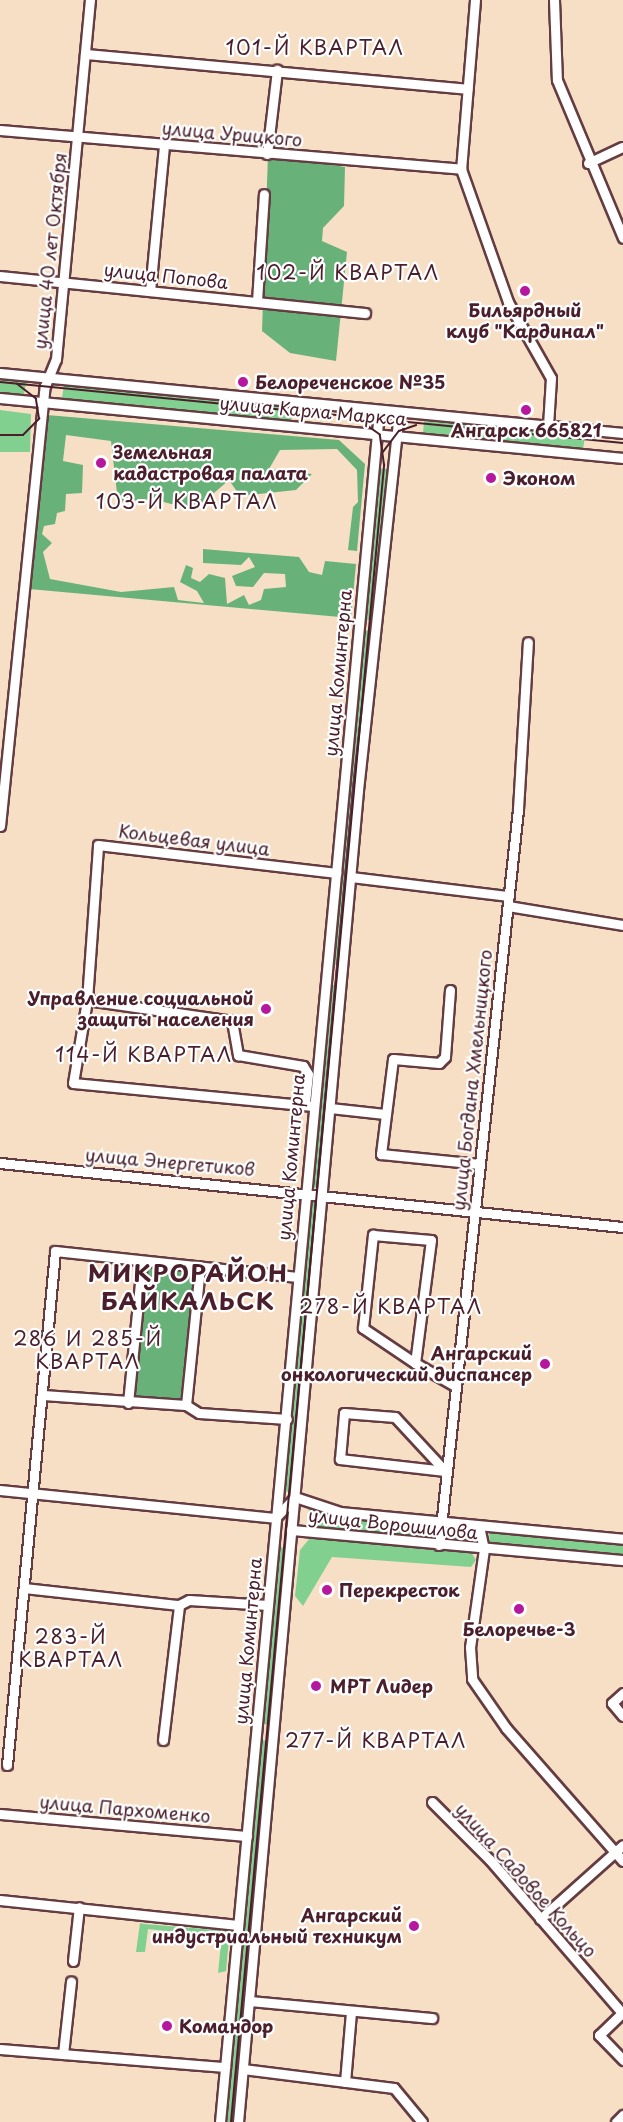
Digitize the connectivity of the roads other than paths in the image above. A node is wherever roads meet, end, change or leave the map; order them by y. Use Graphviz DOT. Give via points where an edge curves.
graph roads {
  1 [pos="90,0"];
  2 [pos="475,0"];
  3 [pos="554,0"];
  4 [pos="85,54"];
  5 [pos="277,70"];
  6 [pos="467,89"];
  7 [pos="0,130"];
  8 [pos="79,139"];
  9 [pos="164,145"];
  10 [pos="623,147"];
  11 [pos="267,154"];
  12 [pos="588,163"];
  13 [pos="461,169"];
  14 [pos="264,194"];
  15 [pos="623,238"];
  16 [pos="0,276"];
  17 [pos="63,282"];
  18 [pos="150,291"];
  19 [pos="257,301"];
  20 [pos="365,313"];
  21 [pos="0,373"];
  22 [pos="46,378"];
  23 [pos="0,398"];
  24 [pos="44,403"];
  25 [pos="379,410"];
  26 [pos="399,412"];
  27 [pos="548,426"];
  28 [pos="376,433"];
  29 [pos="623,433"];
  30 [pos="396,436"];
  31 [pos="623,458"];
  32 [pos="528,642"];
  33 [pos="0,826"];
  34 [pos="336,873"];
  35 [pos="351,876"];
  36 [pos="508,901"];
  37 [pos="623,924"];
  38 [pos="450,990"];
  39 [pos="87,1000"];
  40 [pos="309,1106"];
  41 [pos="330,1108"];
  42 [pos="385,1114"];
  43 [pos="0,1163"];
  44 [pos="479,1164"];
  45 [pos="305,1192"];
  46 [pos="322,1193"];
  47 [pos="474,1209"];
  48 [pos="623,1227"];
  49 [pos="142,1263"];
  50 [pos="200,1267"];
  51 [pos="298,1277"];
  52 [pos="415,1363"];
  53 [pos="454,1386"];
  54 [pos="43,1395"];
  55 [pos="128,1403"];
  56 [pos="186,1405"];
  57 [pos="287,1419"];
  58 [pos="445,1471"];
  59 [pos="0,1490"];
  60 [pos="32,1493"];
  61 [pos="295,1497"];
  62 [pos="275,1518"];
  63 [pos="441,1521"];
  64 [pos="479,1526"];
  65 [pos="291,1530"];
  66 [pos="623,1539"];
  67 [pos="439,1545"];
  68 [pos="484,1549"];
  69 [pos="623,1560"];
  70 [pos="24,1588"];
  71 [pos="179,1605"];
  72 [pos="268,1605"];
  73 [pos="623,1693"];
  74 [pos="623,1716"];
  75 [pos="258,1731"];
  76 [pos="274,1732"];
  77 [pos="163,1740"];
  78 [pos="7,1765"];
  79 [pos="432,1802"];
  80 [pos="0,1814"];
  81 [pos="247,1836"];
  82 [pos="623,1845"];
  83 [pos="615,1852"];
  84 [pos="623,1861"];
  85 [pos="0,1900"];
  86 [pos="79,1908"];
  87 [pos="540,1919"];
  88 [pos="238,1925"];
  89 [pos="73,1960"];
  90 [pos="71,1981"];
  91 [pos="249,2001"];
  92 [pos="351,2012"];
  93 [pos="432,2018"];
  94 [pos="0,2049"];
  95 [pos="63,2054"];
  96 [pos="623,2060"];
  97 [pos="225,2067"];
  98 [pos="243,2069"];
  99 [pos="345,2082"];
  100 [pos="623,2115"];
  101 [pos="220,2122"];
  102 [pos="238,2122"];
  103 [pos="422,2122"];
  104 [pos="616,2122"];
  1 -- 4 [label="street, улица 40 лет Октября"];
  2 -- 6 [label="street"];
  3 -- 12 [label="street" via="557,80"];
  4 -- 5 [label="street"];
  4 -- 8 [label="street, улица 40 лет Октября"];
  5 -- 6 [label="street"];
  5 -- 11 [label="street"];
  6 -- 13 [label="street"];
  7 -- 8 [label="street, улица Урицкого"];
  8 -- 9 [label="street, улица Урицкого"];
  8 -- 17 [label="street, улица 40 лет Октября"];
  9 -- 11 [label="street, улица Урицкого"];
  9 -- 18 [label="street"];
  10 -- 12 [label="street"];
  11 -- 13 [label="street, улица Урицкого"];
  12 -- 15 [label="street"];
  13 -- 27 [label="street" via="508,302 551,378"];
  14 -- 19 [label="street"];
  16 -- 17 [label="street, улица Попова"];
  17 -- 18 [label="street, улица Попова"];
  17 -- 22 [label="street, улица 40 лет Октября" via="56,359"];
  18 -- 19 [label="street, улица Попова"];
  19 -- 20 [label="street, улица Попова"];
  21 -- 22 [label="street, улица Карла Маркса"];
  22 -- 24 [label="street, улица 40 лет Октября"];
  22 -- 25 [label="street, улица Карла Маркса"];
  23 -- 24 [label="street, улица Карла Маркса"];
  24 -- 28 [label="street, улица Карла Маркса"];
  24 -- 33 [label="street, улица 40 лет Октября"];
  25 -- 26 [label="street, улица Карла Маркса"];
  25 -- 28 [label="street, улица Коминтерна"];
  26 -- 27 [label="street, улица Карла Маркса"];
  26 -- 30 [label="street, улица Коминтерна"];
  27 -- 29 [label="street, улица Карла Маркса"];
  28 -- 30 [label="street, улица Карла Маркса"];
  28 -- 34 [label="street, улица Коминтерна"];
  30 -- 31 [label="street, улица Карла Маркса"];
  30 -- 35 [label="street, улица Коминтерна"];
  32 -- 36 [label="street, улица Богдана Хмельницкого"];
  34 -- 39 [label="street, Кольцевая улица" via="98,845"];
  34 -- 40 [label="street, улица Коминтерна"];
  35 -- 36 [label="street"];
  35 -- 41 [label="street, улица Коминтерна"];
  36 -- 37 [label="street"];
  36 -- 44 [label="street, улица Богдана Хмельницкого"];
  38 -- 42 [label="street" via="445,1057 439,1063 393,1059"];
  39 -- 40 [label="street" via="232,1021 238,1055 303,1066 308,1074"];
  39 -- 40 [label="street, Кольцевая улица" via="73,1083"];
  40 -- 45 [label="street, улица Коминтерна"];
  41 -- 42 [label="street"];
  41 -- 46 [label="street, улица Коминтерна"];
  42 -- 44 [label="street" via="381,1154"];
  43 -- 45 [label="street, улица Энергетиков"];
  44 -- 47 [label="street, улица Богдана Хмельницкого"];
  45 -- 46 [label="street, улица Энергетиков"];
  45 -- 51 [label="street, улица Коминтерна"];
  46 -- 47 [label="street, улица Энергетиков"];
  46 -- 61 [label="street, улица Коминтерна"];
  47 -- 48 [label="street, улица Энергетиков"];
  47 -- 53 [label="street, улица Богдана Хмельницкого"];
  49 -- 50 [label="street"];
  49 -- 54 [label="street" via="55,1251"];
  49 -- 55 [label="street"];
  50 -- 51 [label="street"];
  50 -- 56 [label="street"];
  51 -- 57 [label="street, улица Коминтерна"];
  52 -- 52 [label="street" via="431,1240 373,1235 363,1328"];
  52 -- 53 [label="street"];
  53 -- 58 [label="street, улица Богдана Хмельницкого"];
  54 -- 55 [label="street"];
  54 -- 60 [label="street"];
  55 -- 56 [label="street"];
  56 -- 57 [label="street" via="199,1413"];
  57 -- 62 [label="street, улица Коминтерна"];
  58 -- 58 [label="street" via="395,1417 344,1413 340,1459"];
  58 -- 63 [label="street, улица Богдана Хмельницкого"];
  59 -- 60 [label="street"];
  60 -- 62 [label="street"];
  60 -- 70 [label="street"];
  61 -- 62 [label="street"];
  61 -- 63 [label="street, улица Ворошилова" via="340,1512"];
  61 -- 65 [label="street, улица Коминтерна"];
  62 -- 65 [label="street"];
  62 -- 72 [label="street, улица Коминтерна"];
  63 -- 64 [label="street, улица Ворошилова"];
  63 -- 67 [label="street, улица Богдана Хмельницкого"];
  64 -- 66 [label="street, улица Ворошилова"];
  64 -- 68 [label="street"];
  65 -- 67 [label="street, улица Ворошилова"];
  65 -- 76 [label="street, улица Коминтерна"];
  67 -- 68 [label="street, улица Ворошилова"];
  68 -- 69 [label="street"];
  68 -- 83 [label="street, улица Ворошилова" via="470,1647 472,1679 506,1728"];
  70 -- 71 [label="street"];
  70 -- 78 [label="street"];
  71 -- 72 [label="street" via="189,1600"];
  71 -- 77 [label="street"];
  72 -- 75 [label="street, улица Коминтерна"];
  73 -- 74 [label="street" via="612,1703"];
  75 -- 76 [label="street"];
  75 -- 81 [label="street, улица Коминтерна"];
  76 -- 91 [label="street, улица Коминтерна"];
  79 -- 87 [label="street, улица Садовое Кольцо"];
  80 -- 81 [label="street, улица Пархоменко"];
  81 -- 88 [label="street, улица Коминтерна"];
  82 -- 83 [label="street"];
  83 -- 84 [label="street, улица Ворошилова"];
  83 -- 87 [label="street"];
  85 -- 86 [label="street"];
  86 -- 88 [label="street"];
  86 -- 89 [label="street"];
  87 -- 96 [label="street, улица Садовое Кольцо" via="622,2013 599,2035"];
  88 -- 97 [label="street, улица Коминтерна"];
  90 -- 95 [label="street"];
  91 -- 92 [label="street"];
  91 -- 98 [label="street, улица Коминтерна"];
  92 -- 93 [label="street"];
  92 -- 99 [label="street"];
  94 -- 95 [label="street"];
  95 -- 97 [label="street"];
  97 -- 101 [label="street, улица Коминтерна"];
  98 -- 99 [label="street"];
  98 -- 102 [label="street, улица Коминтерна"];
  99 -- 103 [label="street" via="394,2088"];
  100 -- 104 [label="street"];
}
